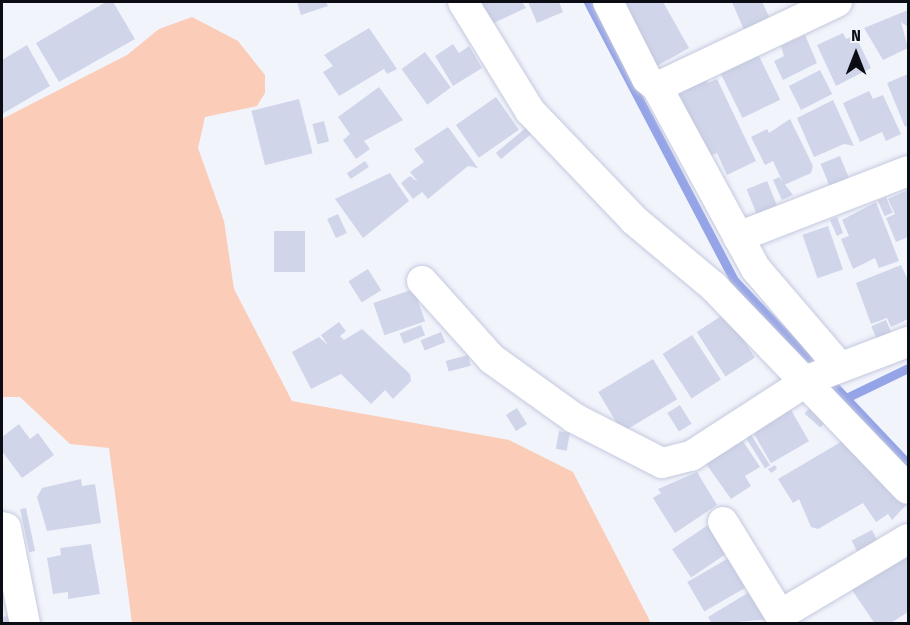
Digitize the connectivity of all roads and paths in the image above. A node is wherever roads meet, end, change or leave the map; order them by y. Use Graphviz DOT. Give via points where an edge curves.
graph roads {
  1 [pos="463,2"];
  2 [pos="608,2"];
  3 [pos="837,2"];
  4 [pos="657,87"];
  5 [pos="909,171"];
  6 [pos="738,237"];
  7 [pos="422,281"];
  8 [pos="909,342"];
  9 [pos="821,374"];
  10 [pos="909,489"];
  11 [pos="723,522"];
  12 [pos="2,526"];
  13 [pos="909,539"];
  14 [pos="25,624"];
  1 -- 9 [label="street" via="530,111 634,220"];
  2 -- 4 [label="street" via="647,79"];
  3 -- 4 [label="street"];
  4 -- 6 [label="street"];
  5 -- 6 [label="street"];
  6 -- 9 [label="street"];
  7 -- 9 [label="street" via="492,360 574,418 662,463 691,456"];
  8 -- 9 [label="street"];
  9 -- 10 [label="street"];
  11 -- 13 [label="street" via="780,615"];
  12 -- 14 [label="street" via="6,528"];
}
